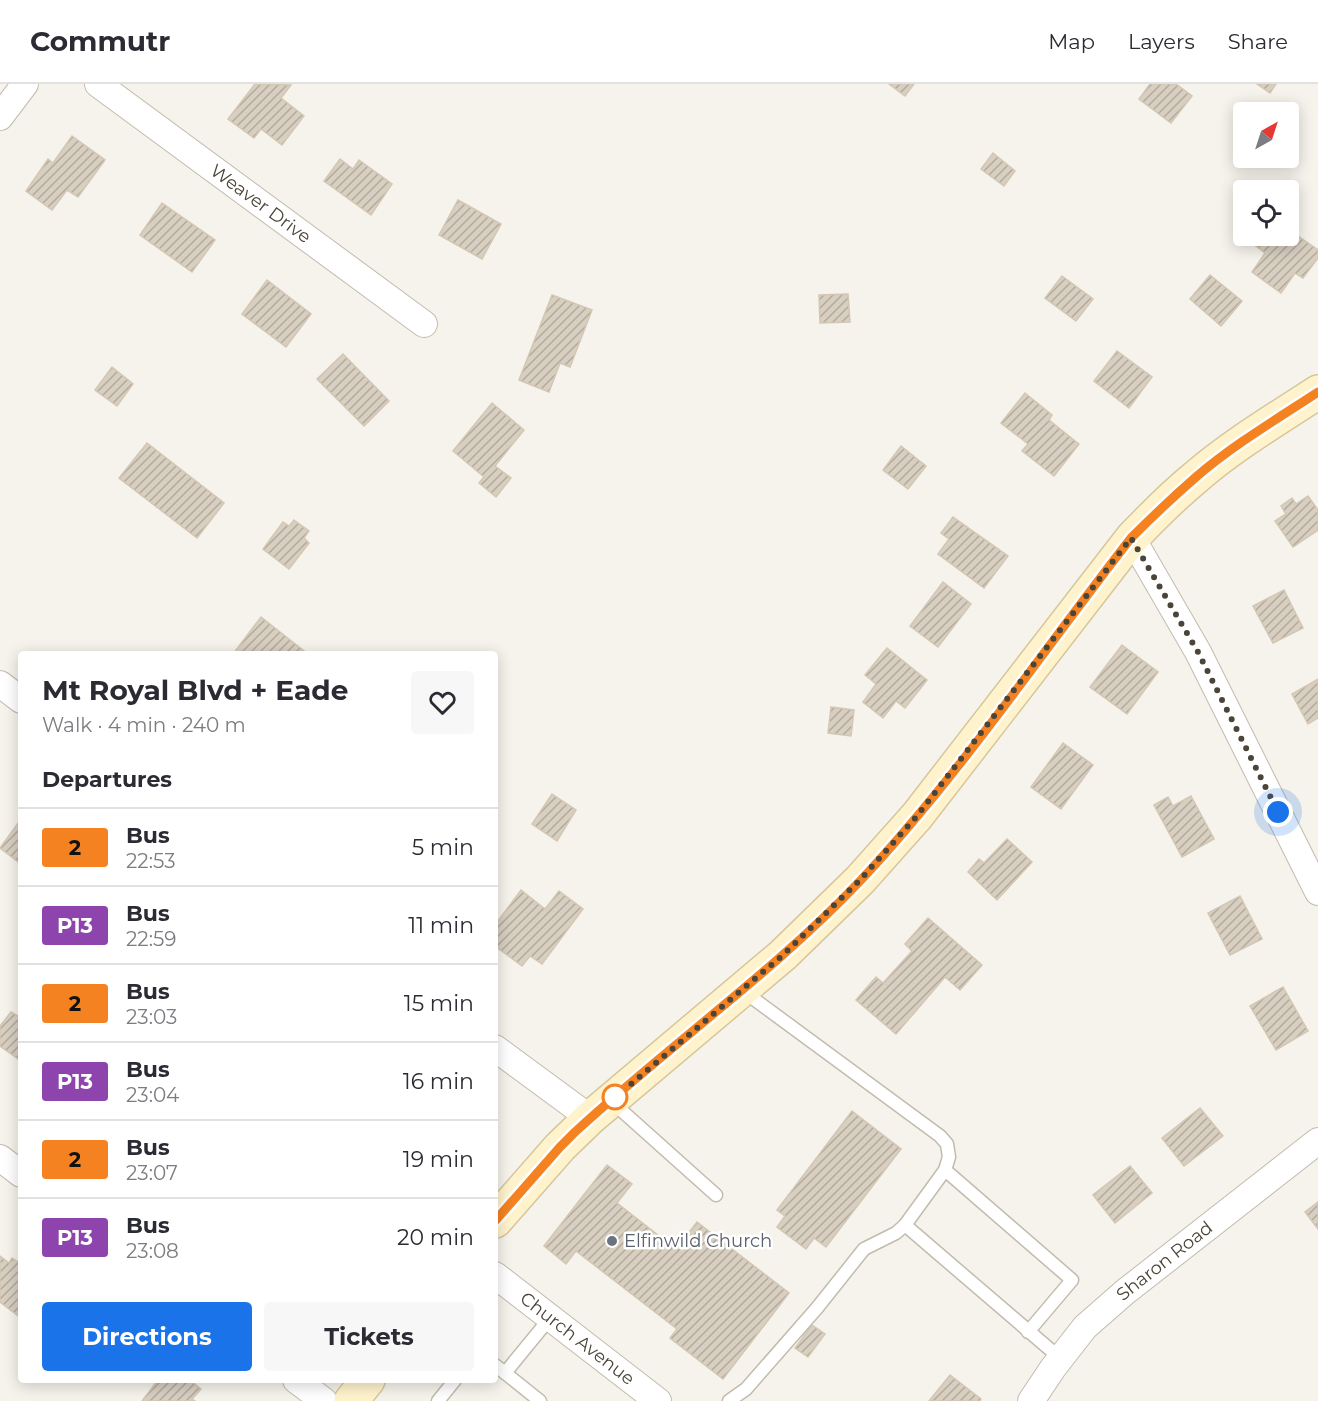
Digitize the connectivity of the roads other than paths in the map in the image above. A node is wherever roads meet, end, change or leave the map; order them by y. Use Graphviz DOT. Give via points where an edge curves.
graph roads {
  1 [pos="25,84"];
  2 [pos="98,84"];
  3 [pos="0,117"];
  4 [pos="424,324"];
  5 [pos="1318,392"];
  6 [pos="1131,538"];
  7 [pos="0,684"];
  8 [pos="18,698"];
  9 [pos="1318,892"];
  10 [pos="742,990"];
  11 [pos="498,1050"];
  12 [pos="601,1110"];
  13 [pos="1318,1141"];
  14 [pos="0,1158"];
  15 [pos="945,1170"];
  16 [pos="18,1172"];
  17 [pos="716,1195"];
  18 [pos="498,1218"];
  19 [pos="905,1225"];
  20 [pos="498,1277"];
  21 [pos="550,1318"];
  22 [pos="1028,1332"];
  23 [pos="1060,1358"];
  24 [pos="500,1369"];
  25 [pos="300,1383"];
  26 [pos="366,1383"];
  27 [pos="453,1383"];
  28 [pos="324,1401"];
  29 [pos="351,1401"];
  30 [pos="438,1401"];
  31 [pos="540,1401"];
  32 [pos="658,1401"];
  33 [pos="729,1401"];
  34 [pos="1031,1401"];
  1 -- 3 [label="street"];
  2 -- 4 [label="street, Weaver Drive"];
  5 -- 6 [label="main road" via="1197,476"];
  6 -- 9 [label="street" via="1198,652"];
  6 -- 10 [label="main road" via="917,816 860,880"];
  7 -- 8 [label="street"];
  10 -- 12 [label="main road"];
  10 -- 15 [label="lane" via="940,1136 947,1144 949,1157"];
  11 -- 12 [label="street"];
  12 -- 17 [label="lane"];
  12 -- 18 [label="main road" via="560,1147"];
  13 -- 23 [label="street, Sharon Road" via="1125,1292 1085,1327"];
  14 -- 16 [label="street"];
  15 -- 19 [label="lane"];
  15 -- 22 [label="lane" via="1072,1280"];
  19 -- 22 [label="lane"];
  19 -- 33 [label="lane" via="864,1249 746,1389"];
  20 -- 21 [label="street, Church Avenue"];
  21 -- 24 [label="lane"];
  21 -- 32 [label="street, Church Avenue"];
  22 -- 23 [label="lane"];
  23 -- 34 [label="street, Sharon Road"];
  24 -- 31 [label="lane"];
  25 -- 28 [label="street"];
  26 -- 29 [label="main road"];
  27 -- 30 [label="lane"];
}
